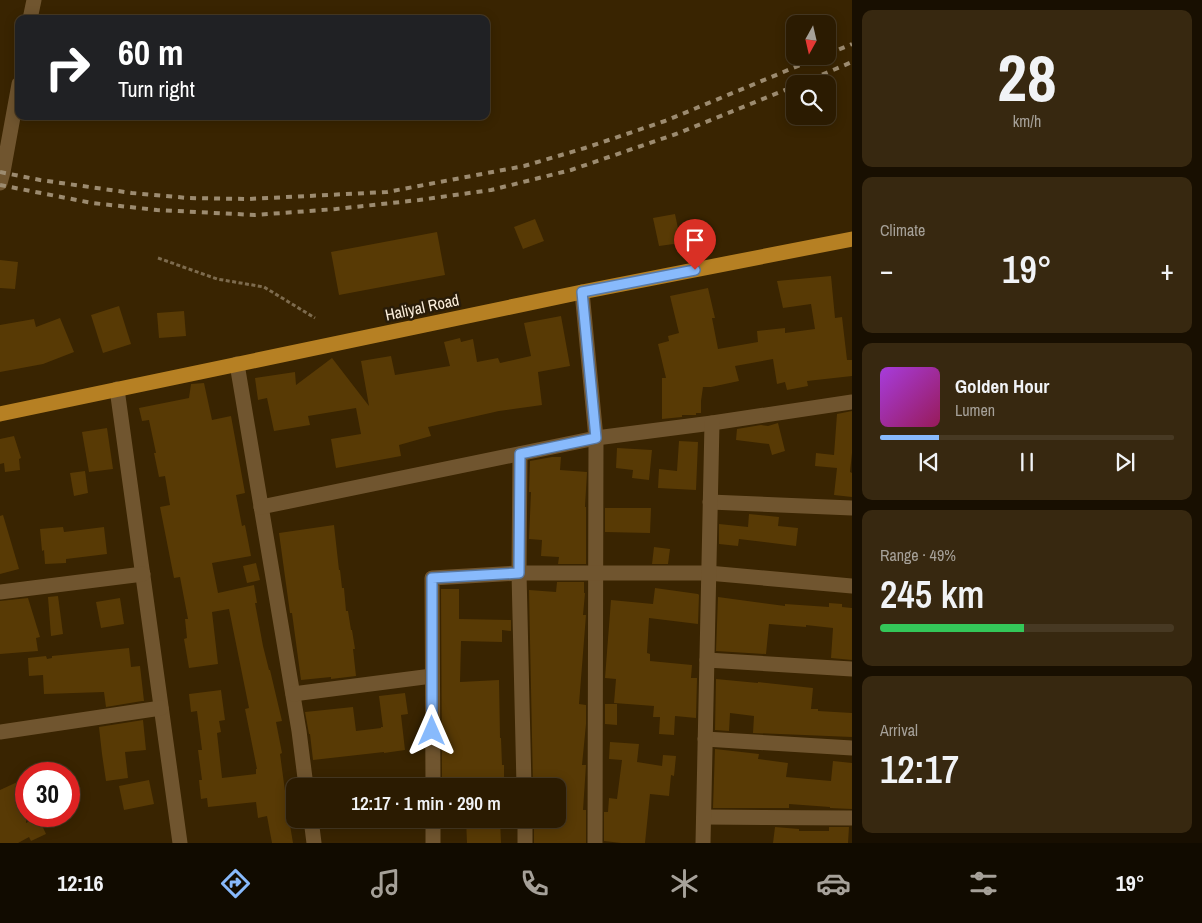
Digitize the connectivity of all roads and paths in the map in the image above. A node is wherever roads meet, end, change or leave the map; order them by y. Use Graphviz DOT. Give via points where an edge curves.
graph roads {
  1 [pos="34,0"];
  2 [pos="31,15"];
  3 [pos="15,106"];
  4 [pos="0,183"];
  5 [pos="852,239"];
  6 [pos="158,258"];
  7 [pos="582,292"];
  8 [pos="315,318"];
  9 [pos="237,364"];
  10 [pos="117,389"];
  11 [pos="852,402"];
  12 [pos="0,414"];
  13 [pos="712,423"];
  14 [pos="596,438"];
  15 [pos="520,454"];
  16 [pos="710,502"];
  17 [pos="261,507"];
  18 [pos="852,508"];
  19 [pos="519,573"];
  20 [pos="595,573"];
  21 [pos="708,573"];
  22 [pos="143,574"];
  23 [pos="852,586"];
  24 [pos="0,592"];
  25 [pos="707,660"];
  26 [pos="852,669"];
  27 [pos="432,676"];
  28 [pos="293,694"];
  29 [pos="161,708"];
  30 [pos="0,732"];
  31 [pos="705,739"];
  32 [pos="852,748"];
  33 [pos="305,778"];
  34 [pos="432,778"];
  35 [pos="524,778"];
  36 [pos="704,817"];
  37 [pos="852,818"];
  38 [pos="312,828"];
  39 [pos="433,828"];
  40 [pos="525,828"];
  41 [pos="180,843"];
  42 [pos="314,843"];
  43 [pos="433,843"];
  44 [pos="525,843"];
  45 [pos="595,843"];
  46 [pos="703,843"];
  1 -- 2 [label="street"];
  3 -- 4 [label="street"];
  5 -- 7 [label="main road, Haliyal Road"];
  6 -- 8 [label="path" via="217,278 264,286"];
  7 -- 9 [label="main road, Haliyal Road"];
  7 -- 14 [label="street"];
  9 -- 10 [label="main road, Haliyal Road"];
  9 -- 17 [label="street"];
  10 -- 12 [label="main road, Haliyal Road"];
  10 -- 22 [label="street"];
  11 -- 13 [label="street"];
  13 -- 14 [label="street"];
  13 -- 16 [label="street"];
  14 -- 15 [label="street"];
  14 -- 20 [label="street"];
  15 -- 17 [label="street"];
  15 -- 19 [label="street"];
  16 -- 18 [label="street"];
  16 -- 21 [label="street"];
  17 -- 28 [label="street"];
  19 -- 20 [label="street"];
  19 -- 27 [label="street" via="432,578"];
  19 -- 35 [label="street"];
  20 -- 21 [label="street"];
  20 -- 45 [label="street"];
  21 -- 23 [label="street"];
  21 -- 25 [label="street"];
  22 -- 24 [label="street"];
  22 -- 29 [label="street"];
  25 -- 26 [label="street"];
  25 -- 31 [label="street"];
  27 -- 28 [label="street"];
  27 -- 34 [label="street"];
  28 -- 33 [label="street"];
  29 -- 30 [label="street"];
  29 -- 41 [label="street"];
  31 -- 32 [label="street"];
  31 -- 36 [label="street"];
  36 -- 37 [label="street"];
  36 -- 46 [label="street"];
  38 -- 42 [label="street"];
  39 -- 43 [label="street"];
  40 -- 44 [label="street"];
}
